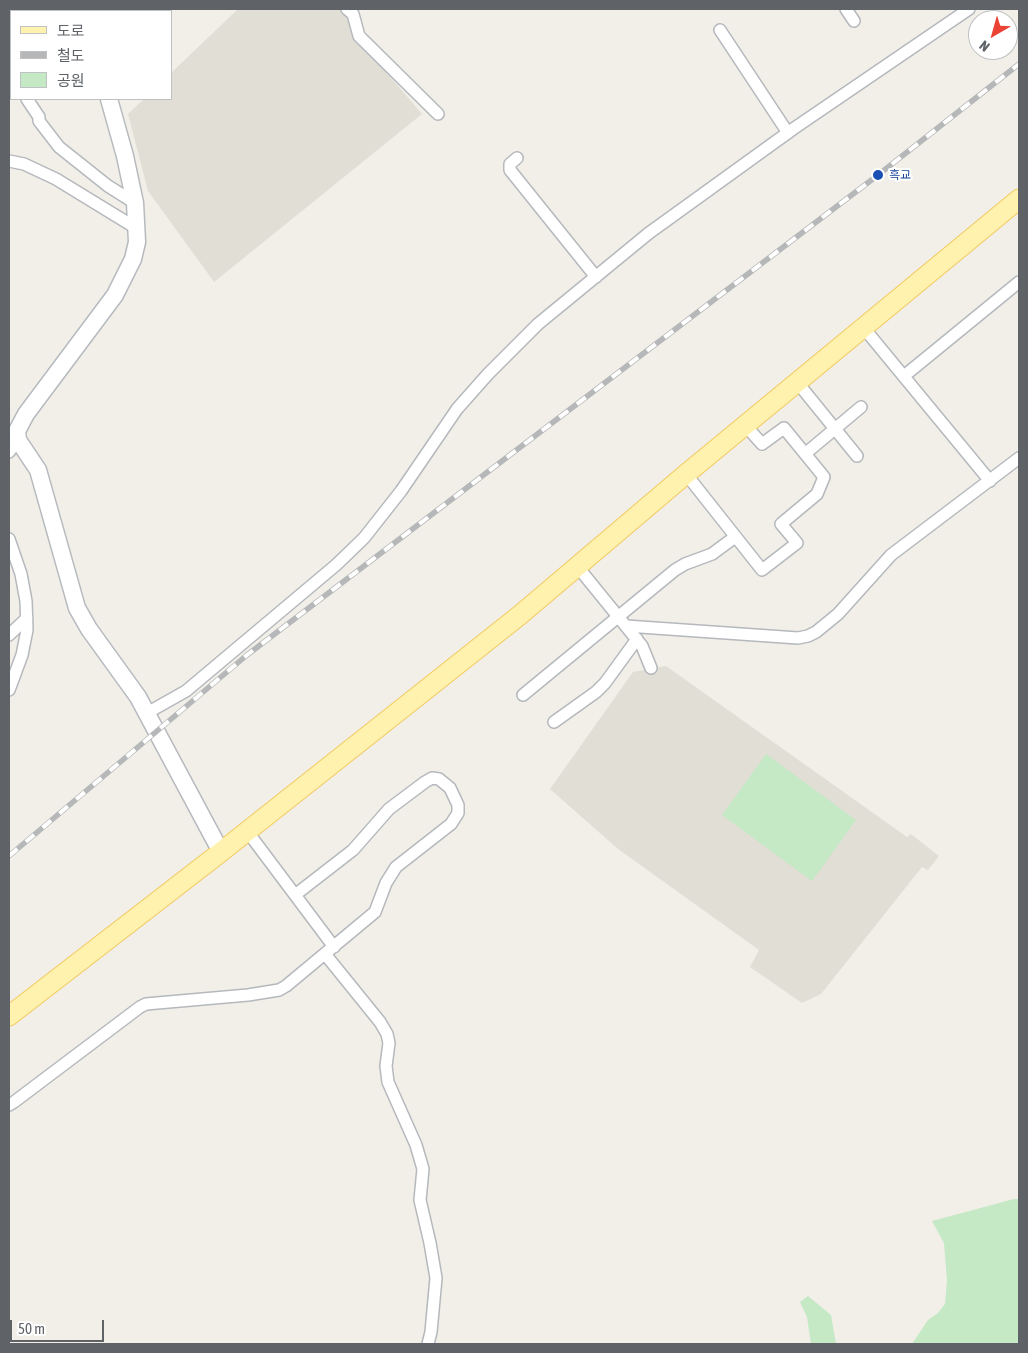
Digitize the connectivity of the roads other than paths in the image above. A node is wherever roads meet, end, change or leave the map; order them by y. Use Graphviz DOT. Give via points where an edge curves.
graph roads {
  1 [pos="347,9"];
  2 [pos="846,9"];
  3 [pos="969,9"];
  4 [pos="854,21"];
  5 [pos="720,30"];
  6 [pos="28,100"];
  7 [pos="109,100"];
  8 [pos="438,114"];
  9 [pos="788,133"];
  10 [pos="517,158"];
  11 [pos="9,161"];
  12 [pos="1019,199"];
  13 [pos="135,202"];
  14 [pos="136,228"];
  15 [pos="596,277"];
  16 [pos="1019,282"];
  17 [pos="863,327"];
  18 [pos="904,376"];
  19 [pos="797,382"];
  20 [pos="862,407"];
  21 [pos="745,425"];
  22 [pos="835,429"];
  23 [pos="14,446"];
  24 [pos="806,454"];
  25 [pos="857,456"];
  26 [pos="1019,458"];
  27 [pos="686,474"];
  28 [pos="990,481"];
  29 [pos="735,537"];
  30 [pos="9,539"];
  31 [pos="577,566"];
  32 [pos="618,615"];
  33 [pos="27,618"];
  34 [pos="626,626"];
  35 [pos="9,635"];
  36 [pos="637,639"];
  37 [pos="650,668"];
  38 [pos="9,690"];
  39 [pos="523,695"];
  40 [pos="147,713"];
  41 [pos="554,722"];
  42 [pos="247,831"];
  43 [pos="221,852"];
  44 [pos="295,895"];
  45 [pos="329,950"];
  46 [pos="9,1016"];
  47 [pos="9,1105"];
  48 [pos="428,1344"];
  1 -- 8 [label="street" via="353,14 359,36"];
  2 -- 4 [label="street"];
  3 -- 9 [label="street"];
  5 -- 9 [label="street"];
  6 -- 13 [label="street" via="59,147 108,186"];
  7 -- 13 [label="main road" via="126,156"];
  9 -- 15 [label="street" via="649,233"];
  10 -- 15 [label="street" via="510,164 510,170"];
  11 -- 14 [label="street" via="24,164 56,179"];
  12 -- 17 [label="main road"];
  13 -- 14 [label="main road"];
  14 -- 23 [label="main road" via="133,259 115,295 26,414"];
  15 -- 40 [label="street" via="538,324 488,374 457,409 401,491 364,538 186,691"];
  16 -- 18 [label="street"];
  17 -- 18 [label="street"];
  17 -- 19 [label="main road"];
  18 -- 28 [label="street"];
  19 -- 21 [label="main road"];
  19 -- 22 [label="street"];
  20 -- 22 [label="street"];
  21 -- 24 [label="street" via="762,444 784,428"];
  21 -- 27 [label="main road"];
  22 -- 24 [label="street"];
  22 -- 25 [label="street"];
  23 -- 40 [label="main road" via="38,470 77,608"];
  24 -- 29 [label="street" via="824,477 817,494 781,524 797,543 762,570"];
  26 -- 28 [label="street"];
  27 -- 29 [label="street"];
  27 -- 31 [label="main road"];
  28 -- 34 [label="street" via="891,555 838,614 808,636 798,638"];
  29 -- 32 [label="street" via="712,554 684,564"];
  30 -- 33 [label="street" via="21,574"];
  31 -- 32 [label="street"];
  31 -- 42 [label="main road" via="520,615"];
  32 -- 34 [label="street"];
  32 -- 39 [label="street"];
  33 -- 35 [label="street"];
  33 -- 38 [label="street" via="22,655"];
  34 -- 36 [label="street"];
  36 -- 37 [label="street"];
  36 -- 41 [label="street" via="605,683"];
  40 -- 43 [label="main road"];
  42 -- 43 [label="main road"];
  42 -- 44 [label="street"];
  43 -- 46 [label="main road"];
  44 -- 45 [label="street"];
  44 -- 45 [label="street" via="353,850 389,809 425,782 439,779 450,788 458,805 452,824 396,867 375,912"];
  45 -- 47 [label="street" via="279,990 146,1004"];
  45 -- 48 [label="street" via="387,1034 388,1082 423,1169 420,1200 436,1278"];
}
